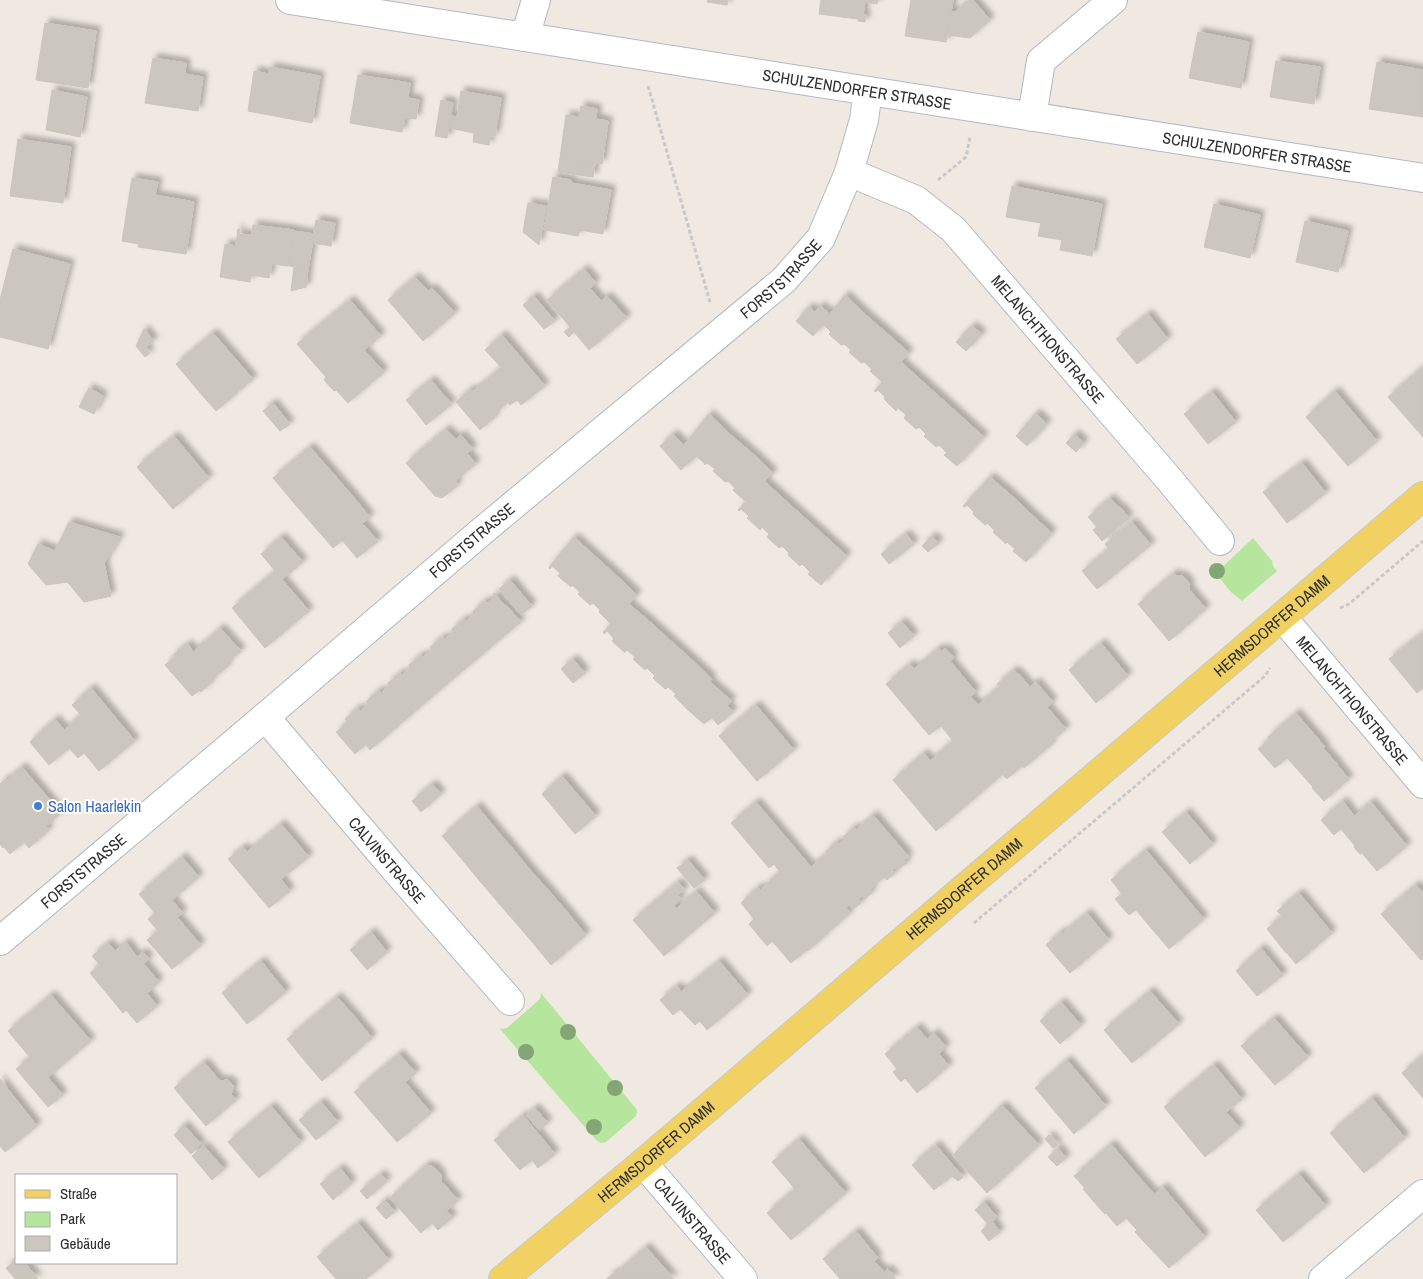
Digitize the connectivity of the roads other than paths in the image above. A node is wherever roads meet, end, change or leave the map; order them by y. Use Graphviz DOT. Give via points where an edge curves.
graph roads {
  1 [pos="290,0"];
  2 [pos="536,0"];
  3 [pos="1113,0"];
  4 [pos="524,37"];
  5 [pos="868,91"];
  6 [pos="1032,117"];
  7 [pos="848,172"];
  8 [pos="1423,178"];
  9 [pos="1423,496"];
  10 [pos="1220,540"];
  11 [pos="1282,617"];
  12 [pos="265,717"];
  13 [pos="1423,784"];
  14 [pos="0,941"];
  15 [pos="510,1001"];
  16 [pos="643,1163"];
  17 [pos="1423,1194"];
  18 [pos="503,1279"];
  19 [pos="742,1279"];
  20 [pos="1323,1279"];
  1 -- 4 [label="street, SCHULZENDORFER STRASSE"];
  2 -- 4 [label="street"];
  3 -- 6 [label="street" via="1041,61"];
  4 -- 5 [label="street, SCHULZENDORFER STRASSE"];
  5 -- 6 [label="street, SCHULZENDORFER STRASSE"];
  5 -- 7 [label="street, FORSTSTRASSE" via="864,120"];
  6 -- 8 [label="street, SCHULZENDORFER STRASSE"];
  7 -- 10 [label="street, MELANCHTHONSTRASSE" via="916,200 953,228"];
  7 -- 12 [label="street, FORSTSTRASSE" via="821,238 784,280"];
  9 -- 11 [label="main road, HERMSDORFER DAMM"];
  11 -- 13 [label="street, MELANCHTHONSTRASSE"];
  11 -- 16 [label="main road, HERMSDORFER DAMM"];
  12 -- 14 [label="street, FORSTSTRASSE"];
  12 -- 15 [label="street, CALVINSTRASSE"];
  16 -- 18 [label="main road, HERMSDORFER DAMM"];
  16 -- 19 [label="street, CALVINSTRASSE"];
  17 -- 20 [label="street"];
}
